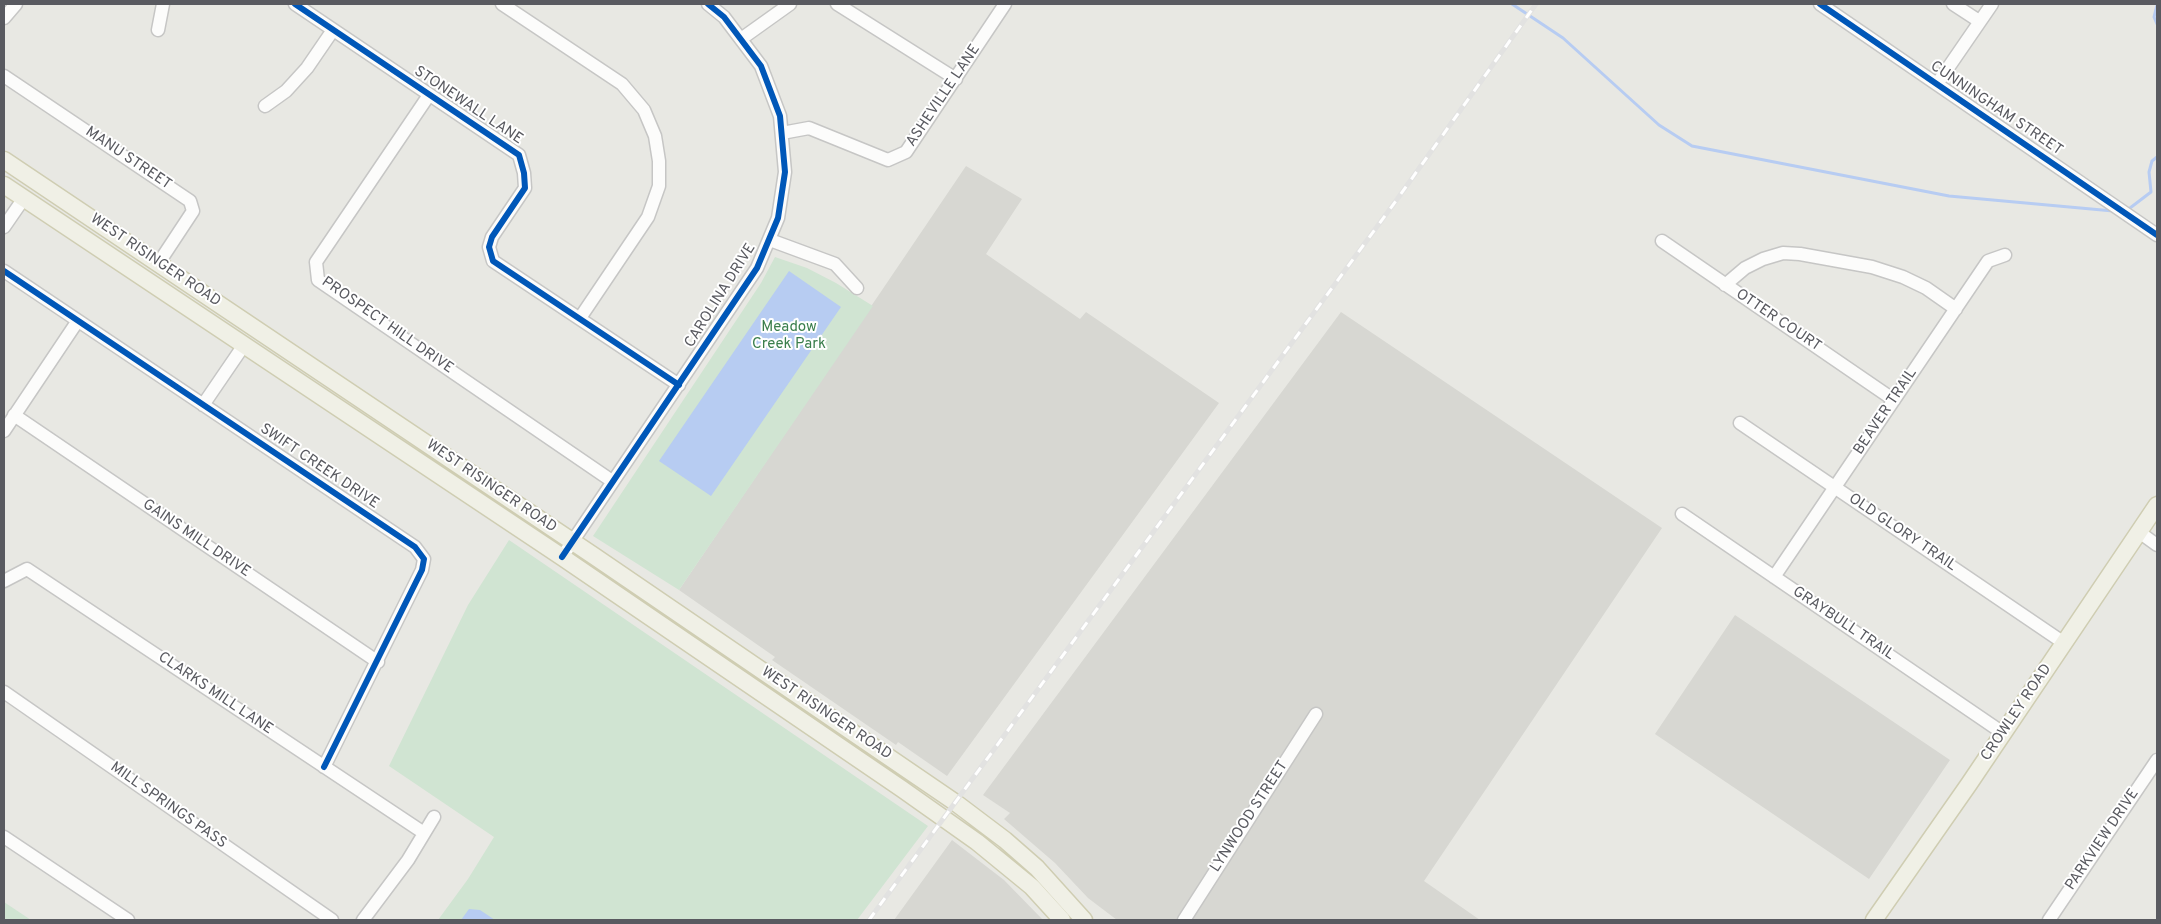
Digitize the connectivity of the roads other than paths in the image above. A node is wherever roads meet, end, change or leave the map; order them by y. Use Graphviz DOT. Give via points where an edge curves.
graph roads {
  1 [pos="16,4"];
  2 [pos="163,4"];
  3 [pos="295,4"];
  4 [pos="502,4"];
  5 [pos="708,4"];
  6 [pos="790,4"];
  7 [pos="838,4"];
  8 [pos="1005,4"];
  9 [pos="1820,4"];
  10 [pos="1953,4"];
  11 [pos="1992,4"];
  12 [pos="4,18"];
  13 [pos="1979,21"];
  14 [pos="158,30"];
  15 [pos="333,30"];
  16 [pos="742,39"];
  17 [pos="4,76"];
  18 [pos="956,79"];
  19 [pos="1937,84"];
  20 [pos="429,95"];
  21 [pos="265,106"];
  22 [pos="782,133"];
  23 [pos="4,160"];
  24 [pos="4,185"];
  25 [pos="24,198"];
  26 [pos="4,227"];
  27 [pos="2157,235"];
  28 [pos="770,240"];
  29 [pos="1662,241"];
  30 [pos="2004,255"];
  31 [pos="158,264"];
  32 [pos="4,271"];
  33 [pos="1726,285"];
  34 [pos="857,288"];
  35 [pos="1956,309"];
  36 [pos="580,318"];
  37 [pos="77,322"];
  38 [pos="244,345"];
  39 [pos="679,385"];
  40 [pos="1894,400"];
  41 [pos="203,405"];
  42 [pos="14,415"];
  43 [pos="1740,422"];
  44 [pos="4,431"];
  45 [pos="612,481"];
  46 [pos="1835,487"];
  47 [pos="2157,505"];
  48 [pos="1682,514"];
  49 [pos="2139,532"];
  50 [pos="573,542"];
  51 [pos="2157,544"];
  52 [pos="562,557"];
  53 [pos="1774,577"];
  54 [pos="4,580"];
  55 [pos="654,620"];
  56 [pos="2064,643"];
  57 [pos="740,655"];
  58 [pos="378,662"];
  59 [pos="4,692"];
  60 [pos="1316,714"];
  61 [pos="2003,733"];
  62 [pos="2157,760"];
  63 [pos="324,768"];
  64 [pos="434,818"];
  65 [pos="424,833"];
  66 [pos="4,837"];
  67 [pos="128,920"];
  68 [pos="332,920"];
  69 [pos="363,920"];
  70 [pos="1062,920"];
  71 [pos="1084,920"];
  72 [pos="1184,920"];
  73 [pos="1874,920"];
  74 [pos="2049,920"];
  1 -- 12 [label="street"];
  2 -- 14 [label="street"];
  3 -- 15 [label="street, STONEWALL LANE"];
  4 -- 36 [label="street" via="622,84 644,110 655,136 660,161 659,186 648,217"];
  5 -- 16 [label="street, CAROLINA DRIVE" via="724,16"];
  6 -- 16 [label="street"];
  7 -- 18 [label="street"];
  8 -- 18 [label="street, ASHEVILLE LANE"];
  9 -- 19 [label="street, CUNNINGHAM STREET"];
  10 -- 13 [label="street"];
  11 -- 13 [label="street"];
  13 -- 19 [label="street"];
  15 -- 20 [label="street, STONEWALL LANE"];
  15 -- 21 [label="street" via="307,68 286,91"];
  16 -- 22 [label="street, CAROLINA DRIVE" via="760,66 780,116"];
  17 -- 31 [label="street, MANU STREET" via="190,201 193,211"];
  18 -- 22 [label="street, ASHEVILLE LANE" via="906,152 888,160 809,128"];
  19 -- 27 [label="street, CUNNINGHAM STREET"];
  20 -- 36 [label="street, STONEWALL LANE" via="519,155 525,188 492,237 489,247 493,261"];
  20 -- 45 [label="street, PROSPECT HILL DRIVE" via="316,262 318,280"];
  22 -- 28 [label="street, CAROLINA DRIVE" via="785,172 778,218"];
  23 -- 31 [label="main road, WEST RISINGER ROAD"];
  24 -- 25 [label="main road, WEST RISINGER ROAD"];
  25 -- 26 [label="street"];
  25 -- 38 [label="main road, WEST RISINGER ROAD"];
  28 -- 34 [label="street" via="834,264"];
  28 -- 39 [label="street, CAROLINA DRIVE" via="757,268"];
  29 -- 33 [label="street, OTTER COURT"];
  30 -- 35 [label="street, BEAVER TRAIL" via="1988,261"];
  31 -- 50 [label="main road, WEST RISINGER ROAD"];
  32 -- 37 [label="street, SWIFT CREEK DRIVE"];
  33 -- 35 [label="street" via="1745,268 1763,259 1783,253 1800,254 1872,267 1904,277"];
  33 -- 40 [label="street, OTTER COURT"];
  35 -- 40 [label="street, BEAVER TRAIL"];
  36 -- 39 [label="street, STONEWALL LANE"];
  37 -- 41 [label="street, SWIFT CREEK DRIVE"];
  37 -- 42 [label="street"];
  38 -- 41 [label="street"];
  38 -- 52 [label="main road, WEST RISINGER ROAD"];
  39 -- 45 [label="street, CAROLINA DRIVE"];
  40 -- 46 [label="street, BEAVER TRAIL"];
  41 -- 58 [label="street, SWIFT CREEK DRIVE" via="415,547 424,558 422,570"];
  42 -- 44 [label="street"];
  42 -- 58 [label="street, GAINS MILL DRIVE"];
  43 -- 46 [label="street, OLD GLORY TRAIL"];
  45 -- 50 [label="street, CAROLINA DRIVE"];
  46 -- 53 [label="street, BEAVER TRAIL"];
  46 -- 56 [label="street, OLD GLORY TRAIL"];
  47 -- 49 [label="main road, CROWLEY ROAD"];
  48 -- 53 [label="street, GRAYBULL TRAIL"];
  49 -- 51 [label="street"];
  49 -- 56 [label="main road, CROWLEY ROAD"];
  50 -- 52 [label="street, CAROLINA DRIVE"];
  50 -- 57 [label="main road, WEST RISINGER ROAD"];
  52 -- 55 [label="main road, WEST RISINGER ROAD"];
  53 -- 61 [label="street, GRAYBULL TRAIL"];
  54 -- 63 [label="street, CLARKS MILL LANE" via="27,569"];
  55 -- 57 [label="main road" via="667,624 724,661 732,661"];
  55 -- 70 [label="main road, WEST RISINGER ROAD" via="977,842 1032,887"];
  56 -- 61 [label="main road, CROWLEY ROAD"];
  57 -- 71 [label="main road, WEST RISINGER ROAD" via="1005,840 1037,868"];
  58 -- 63 [label="street, SWIFT CREEK DRIVE"];
  59 -- 68 [label="street, MILL SPRINGS PASS"];
  60 -- 72 [label="street, LYNWOOD STREET"];
  61 -- 73 [label="main road, CROWLEY ROAD"];
  62 -- 74 [label="street, PARKVIEW DRIVE"];
  63 -- 65 [label="street, CLARKS MILL LANE"];
  64 -- 65 [label="street"];
  65 -- 69 [label="street"];
  66 -- 67 [label="street"];
}
